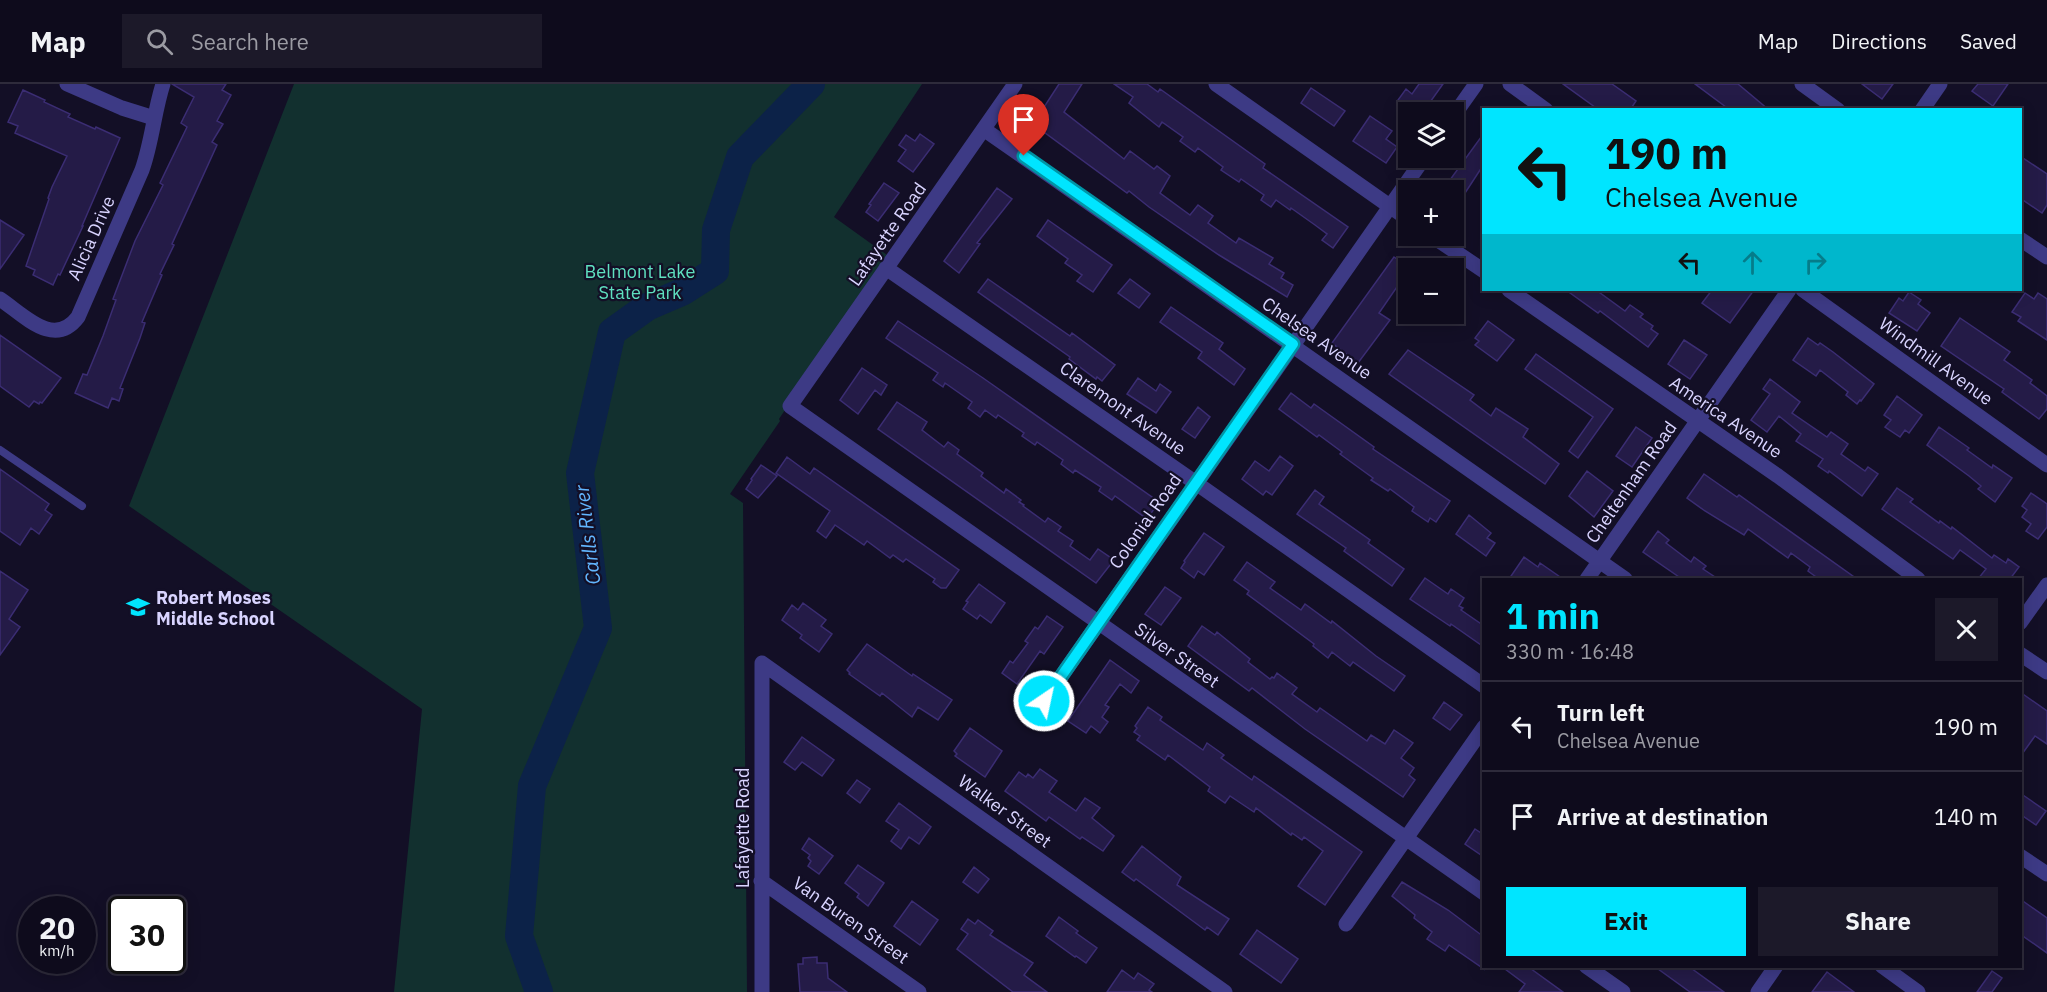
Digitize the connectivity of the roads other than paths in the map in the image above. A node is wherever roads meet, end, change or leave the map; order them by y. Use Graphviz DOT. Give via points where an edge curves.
graph roads {
  1 [pos="67,84"];
  2 [pos="163,84"];
  3 [pos="1015,84"];
  4 [pos="1216,84"];
  5 [pos="1476,84"];
  6 [pos="1510,84"];
  7 [pos="1802,84"];
  8 [pos="1940,84"];
  9 [pos="1463,102"];
  10 [pos="1543,108"];
  11 [pos="1835,108"];
  12 [pos="1923,108"];
  13 [pos="154,118"];
  14 [pos="985,130"];
  15 [pos="1417,168"];
  16 [pos="1390,206"];
  17 [pos="1398,212"];
  18 [pos="2022,240"];
  19 [pos="1447,246"];
  20 [pos="2047,257"];
  21 [pos="886,268"];
  22 [pos="1482,270"];
  23 [pos="1510,291"];
  24 [pos="1788,291"];
  25 [pos="1804,291"];
  26 [pos="0,299"];
  27 [pos="1293,344"];
  28 [pos="790,406"];
  29 [pos="1697,421"];
  30 [pos="0,450"];
  31 [pos="2047,465"];
  32 [pos="1196,483"];
  33 [pos="82,506"];
  34 [pos="1599,561"];
  35 [pos="1588,578"];
  36 [pos="1624,578"];
  37 [pos="1917,578"];
  38 [pos="2047,585"];
  39 [pos="2022,620"];
  40 [pos="1097,623"];
  41 [pos="2022,655"];
  42 [pos="762,663"];
  43 [pos="2047,672"];
  44 [pos="1482,685"];
  45 [pos="1044,701"];
  46 [pos="1482,730"];
  47 [pos="1407,839"];
  48 [pos="2022,857"];
  49 [pos="2047,874"];
  50 [pos="761,881"];
  51 [pos="1482,892"];
  52 [pos="1346,924"];
  53 [pos="1589,968"];
  54 [pos="1775,968"];
  55 [pos="1885,968"];
  56 [pos="762,992"];
  57 [pos="919,992"];
  58 [pos="1225,992"];
  59 [pos="1623,992"];
  60 [pos="1758,992"];
  61 [pos="1918,992"];
  1 -- 13 [label="street"];
  2 -- 13 [label="street, Alicia Drive"];
  3 -- 14 [label="street, Lafayette Road"];
  4 -- 16 [label="street"];
  5 -- 9 [label="street"];
  6 -- 10 [label="street"];
  7 -- 11 [label="street"];
  8 -- 12 [label="street"];
  13 -- 26 [label="street, Alicia Drive" via="142,170 71,327 47,331"];
  14 -- 21 [label="street, Lafayette Road"];
  14 -- 27 [label="street, Chelsea Avenue"];
  15 -- 16 [label="street, Colonial Road"];
  16 -- 17 [label="street"];
  16 -- 27 [label="street, Colonial Road"];
  18 -- 20 [label="street"];
  19 -- 22 [label="street"];
  21 -- 28 [label="street, Lafayette Road"];
  21 -- 32 [label="street, Claremont Avenue"];
  23 -- 29 [label="street, America Avenue"];
  24 -- 29 [label="street, Cheltenham Road"];
  25 -- 31 [label="street, Windmill Avenue"];
  27 -- 32 [label="street, Colonial Road"];
  27 -- 34 [label="street, Chelsea Avenue"];
  28 -- 40 [label="street, Silver Street"];
  29 -- 34 [label="street, Cheltenham Road"];
  29 -- 37 [label="street, America Avenue"];
  30 -- 33 [label="lane"];
  32 -- 40 [label="street, Colonial Road"];
  32 -- 44 [label="street, Claremont Avenue"];
  34 -- 35 [label="street, Cheltenham Road"];
  34 -- 36 [label="street, Chelsea Avenue"];
  38 -- 39 [label="street"];
  40 -- 45 [label="street, Colonial Road"];
  40 -- 47 [label="street, Silver Street"];
  41 -- 43 [label="street"];
  42 -- 50 [label="street, Lafayette Road"];
  42 -- 58 [label="street, Walker Street"];
  46 -- 47 [label="street"];
  47 -- 51 [label="street, Silver Street"];
  47 -- 52 [label="street"];
  48 -- 49 [label="street"];
  50 -- 56 [label="street, Lafayette Road"];
  50 -- 57 [label="street, Van Buren Street"];
  53 -- 59 [label="street"];
  54 -- 60 [label="street"];
  55 -- 61 [label="street"];
}
